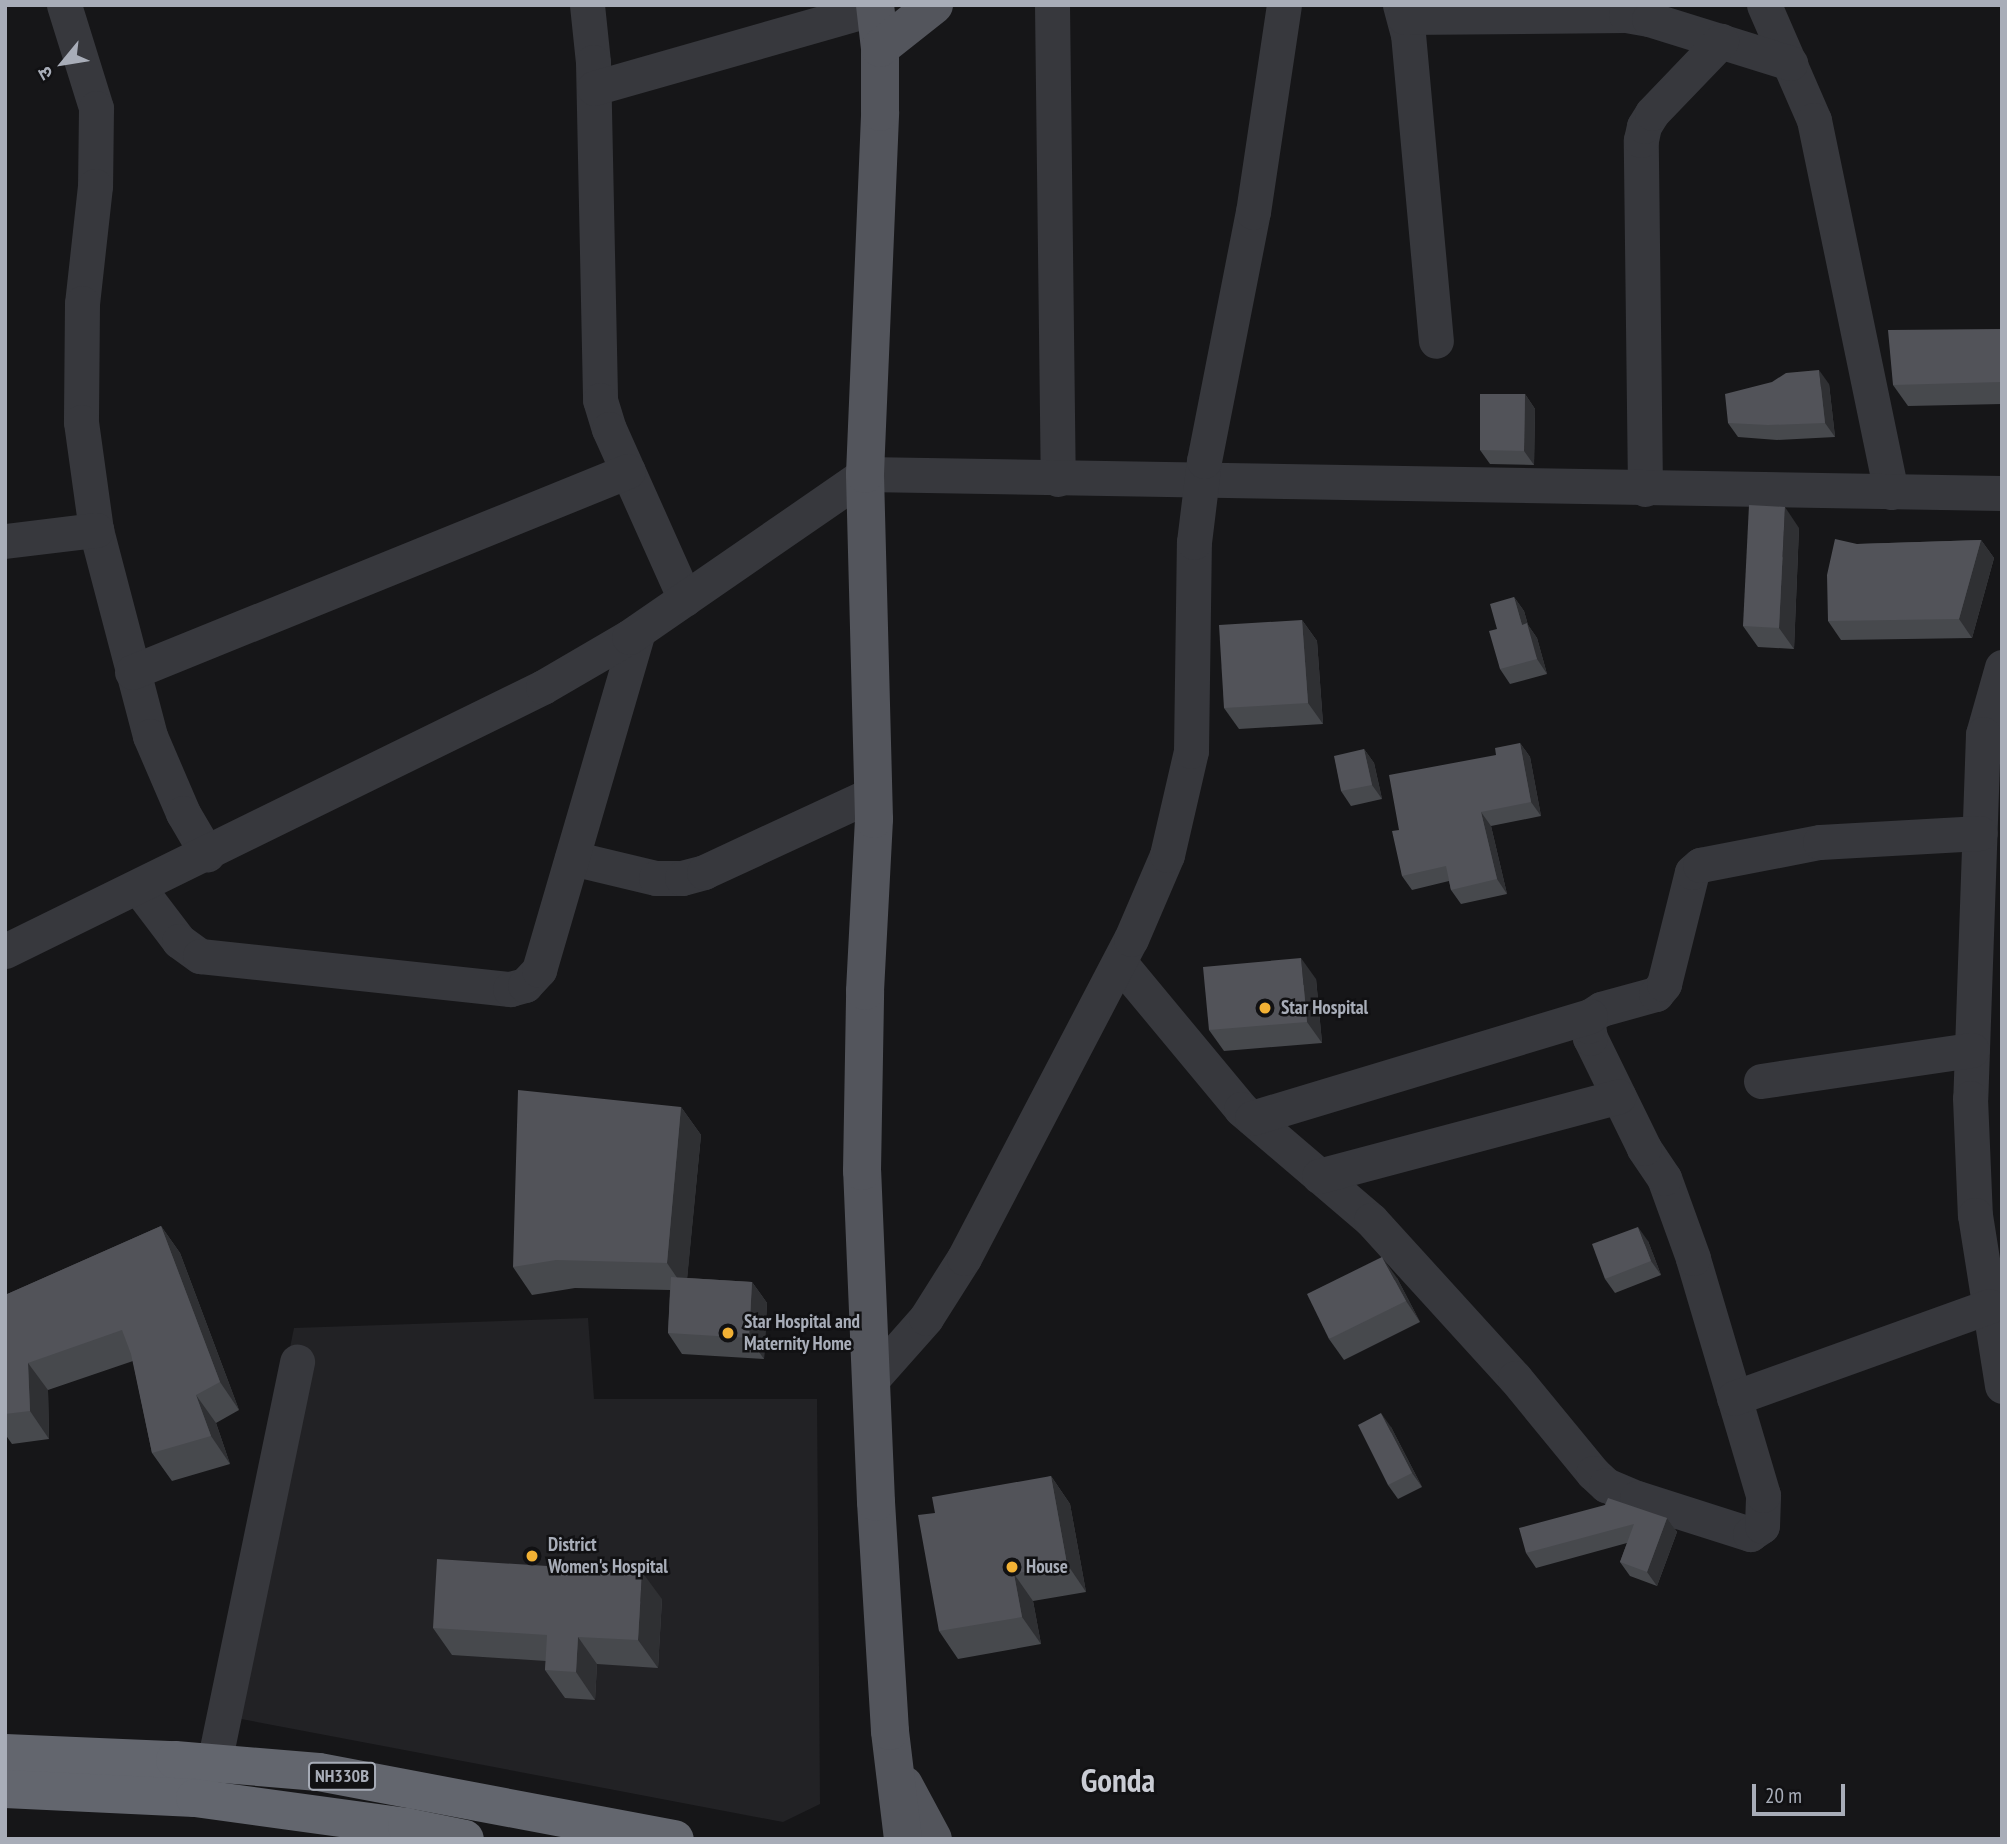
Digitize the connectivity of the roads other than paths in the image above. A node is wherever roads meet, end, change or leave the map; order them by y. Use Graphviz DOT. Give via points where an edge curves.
graph roads {
  1 [pos="64,5"];
  2 [pos="587,5"];
  3 [pos="934,5"];
  4 [pos="1052,5"];
  5 [pos="1284,5"];
  6 [pos="1764,5"];
  7 [pos="875,6"];
  8 [pos="1402,11"];
  9 [pos="1721,41"];
  10 [pos="880,48"];
  11 [pos="1790,63"];
  12 [pos="594,88"];
  13 [pos="1436,341"];
  14 [pos="628,471"];
  15 [pos="865,474"];
  16 [pos="1058,479"];
  17 [pos="1201,482"];
  18 [pos="1645,489"];
  19 [pos="1891,492"];
  20 [pos="2002,493"];
  21 [pos="96,530"];
  22 [pos="5,541"];
  23 [pos="685,599"];
  24 [pos="638,631"];
  25 [pos="2002,667"];
  26 [pos="132,672"];
  27 [pos="874,793"];
  28 [pos="1980,833"];
  29 [pos="207,853"];
  30 [pos="572,858"];
  31 [pos="138,887"];
  32 [pos="5,951"];
  33 [pos="1119,963"];
  34 [pos="1590,1016"];
  35 [pos="1972,1050"];
  36 [pos="1760,1081"];
  37 [pos="1619,1096"];
  38 [pos="1252,1118"];
  39 [pos="1988,1173"];
  40 [pos="1319,1176"];
  41 [pos="1989,1306"];
  42 [pos="297,1361"];
  43 [pos="873,1378"];
  44 [pos="2002,1386"];
  45 [pos="1734,1398"];
  46 [pos="5,1753"];
  47 [pos="214,1763"];
  48 [pos="894,1768"];
  49 [pos="5,1789"];
  50 [pos="465,1839"];
  51 [pos="675,1839"];
  52 [pos="903,1839"];
  53 [pos="933,1839"];
  1 -- 21 [label="street" via="96,108 95,186 82,303 81,422"];
  2 -- 12 [label="street"];
  3 -- 10 [label="main road"];
  4 -- 16 [label="street"];
  5 -- 17 [label="street" via="1253,212"];
  6 -- 11 [label="street"];
  7 -- 10 [label="main road"];
  7 -- 12 [label="street"];
  8 -- 9 [label="street" via="1626,15"];
  8 -- 13 [label="street"];
  9 -- 11 [label="street"];
  9 -- 18 [label="street" via="1652,113 1641,140"];
  10 -- 15 [label="main road"];
  11 -- 19 [label="street" via="1814,120"];
  12 -- 14 [label="street" via="600,400"];
  14 -- 23 [label="street"];
  14 -- 26 [label="street"];
  15 -- 16 [label="street"];
  15 -- 23 [label="street"];
  15 -- 27 [label="main road"];
  16 -- 17 [label="street"];
  17 -- 18 [label="street"];
  17 -- 33 [label="street" via="1194,542 1191,751 1167,855"];
  18 -- 19 [label="street"];
  19 -- 20 [label="street"];
  21 -- 22 [label="street"];
  21 -- 26 [label="street"];
  23 -- 24 [label="street"];
  24 -- 29 [label="street" via="544,687"];
  24 -- 30 [label="street"];
  25 -- 28 [label="street" via="1983,734"];
  26 -- 29 [label="street" via="150,736 183,813"];
  27 -- 30 [label="street" via="682,878 656,878"];
  27 -- 43 [label="main road" via="862,1171"];
  28 -- 34 [label="street" via="1820,842 1700,865 1692,872 1664,984 1656,994"];
  28 -- 35 [label="street"];
  29 -- 31 [label="street"];
  30 -- 31 [label="street" via="539,970 525,985 510,989 200,957 179,941"];
  31 -- 32 [label="street"];
  33 -- 38 [label="street"];
  33 -- 43 [label="street" via="964,1258 926,1318"];
  34 -- 37 [label="street" via="1590,1038"];
  34 -- 38 [label="street"];
  35 -- 36 [label="street"];
  35 -- 39 [label="street" via="1970,1098"];
  37 -- 40 [label="street"];
  37 -- 45 [label="street" via="1664,1178"];
  38 -- 40 [label="street"];
  39 -- 41 [label="street" via="1975,1215"];
  40 -- 45 [label="street" via="1371,1220 1606,1485 1750,1534 1758,1531 1764,1517 1763,1495"];
  41 -- 44 [label="street"];
  41 -- 45 [label="street"];
  42 -- 47 [label="street"];
  43 -- 48 [label="main road" via="876,1502"];
  46 -- 47 [label="highway, NH330B"];
  47 -- 51 [label="highway, NH330B" via="319,1772"];
  48 -- 52 [label="main road"];
  48 -- 53 [label="main road"];
  49 -- 50 [label="highway, NH330B" via="195,1798"];
}
